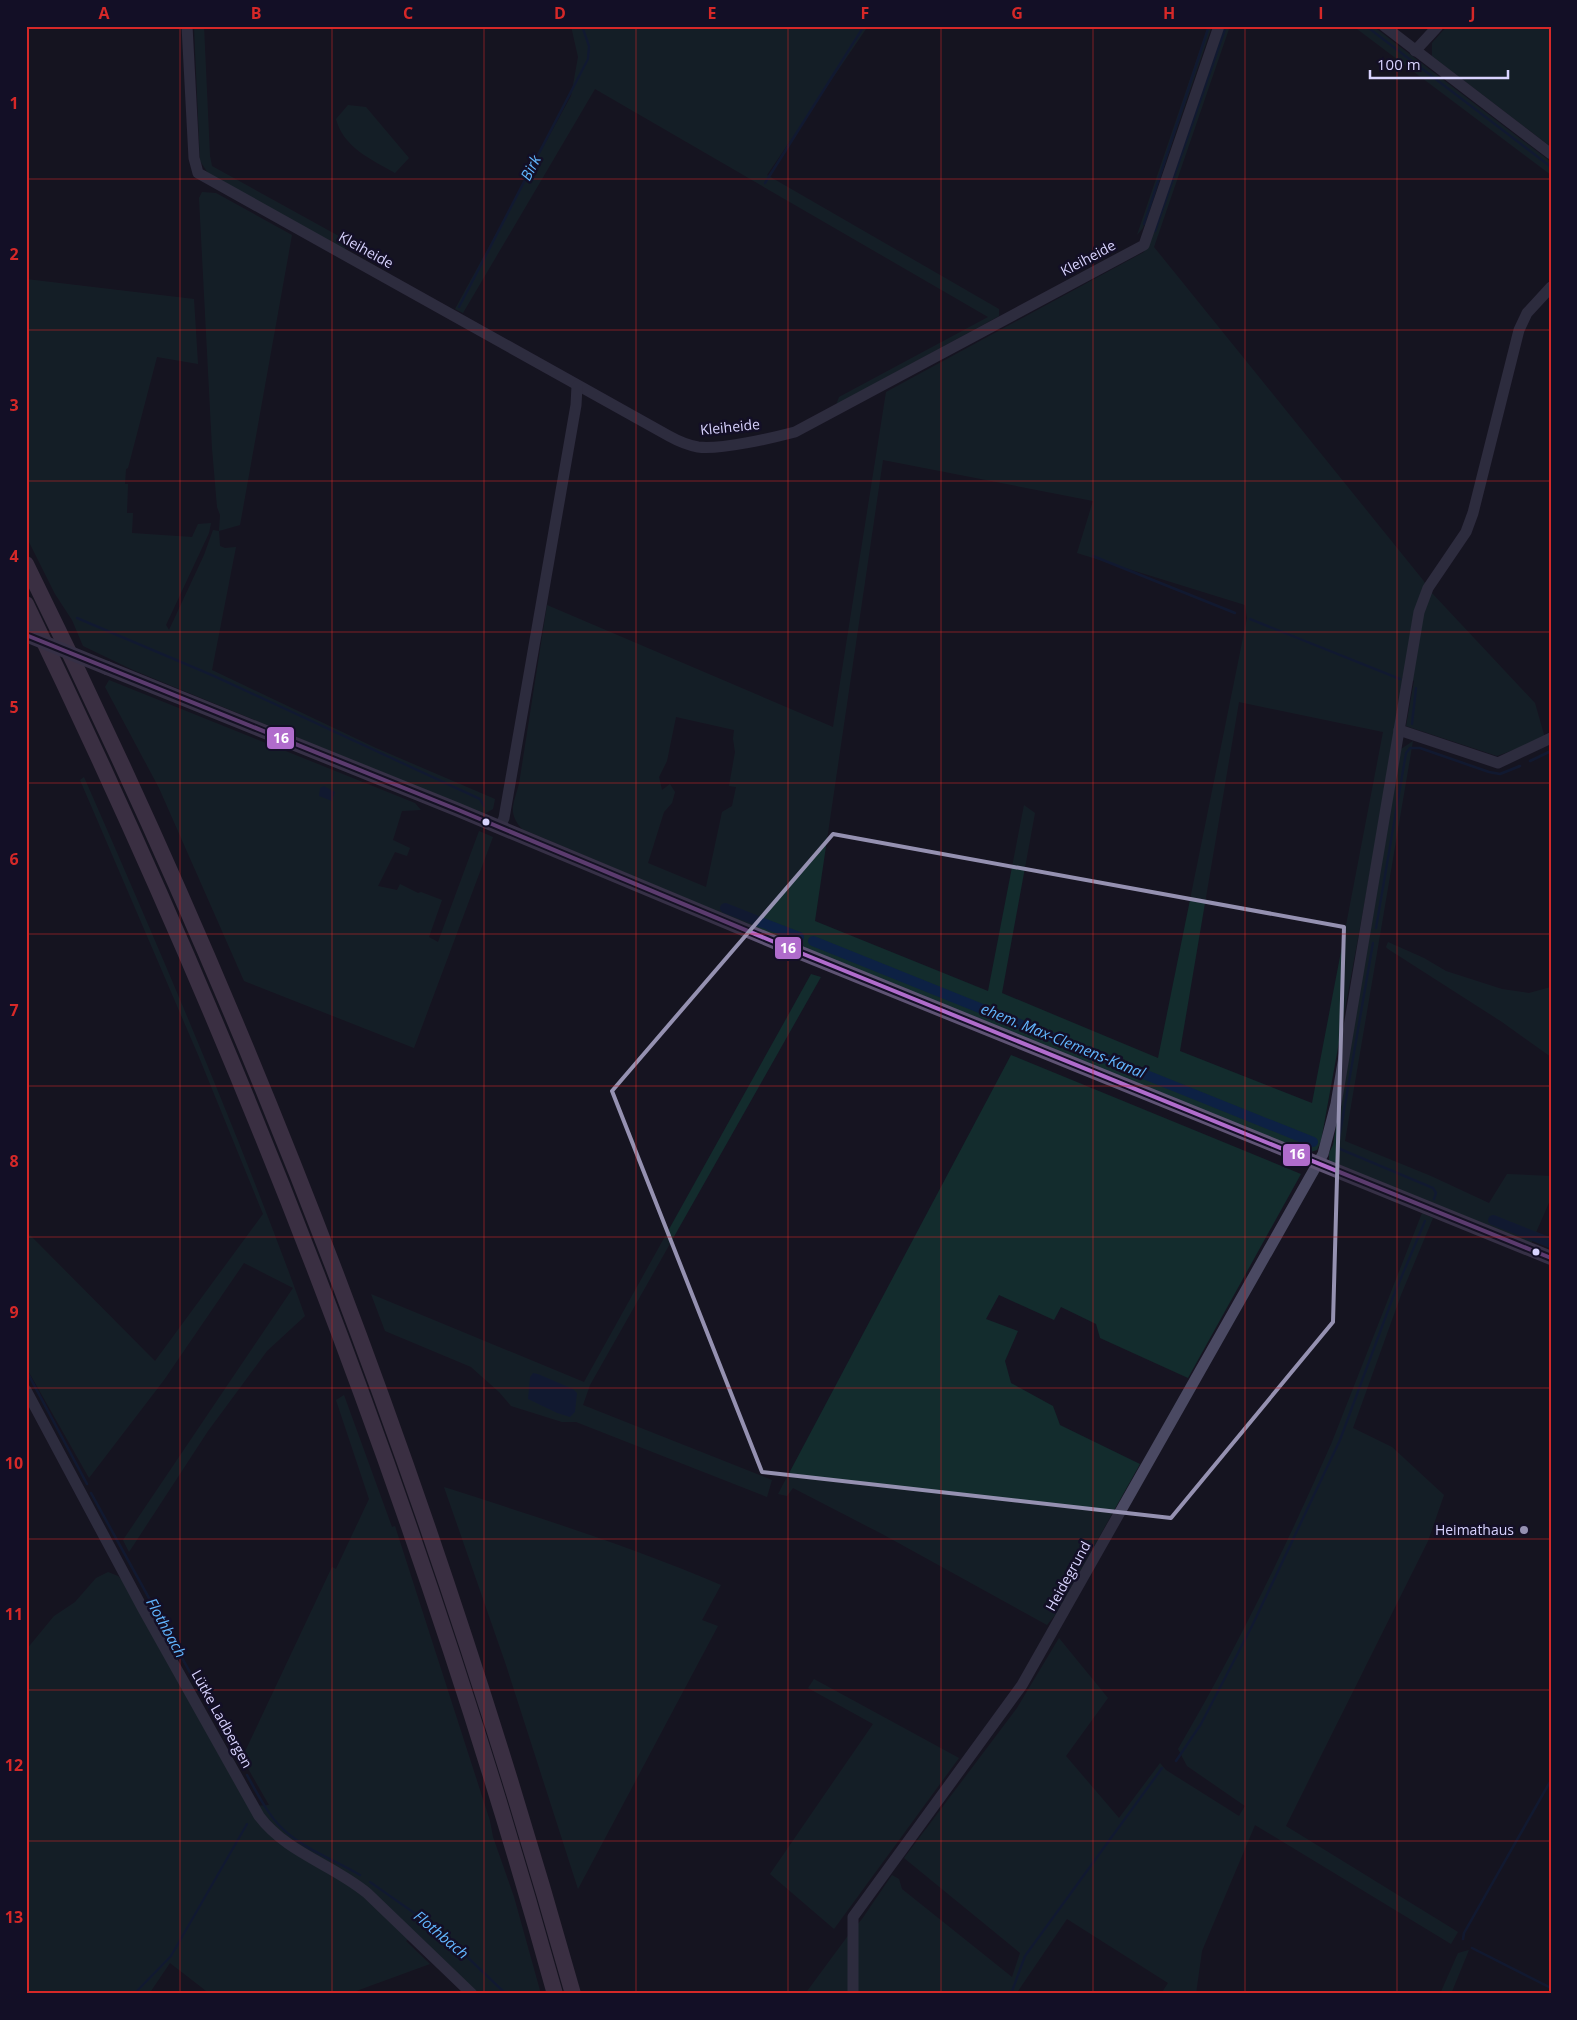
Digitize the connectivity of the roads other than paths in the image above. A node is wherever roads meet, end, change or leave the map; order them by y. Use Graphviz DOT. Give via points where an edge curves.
graph roads {
  1 [pos="187,26"];
  2 [pos="1219,26"];
  3 [pos="1384,26"];
  4 [pos="1438,26"];
  5 [pos="1415,50"];
  6 [pos="1551,154"];
  7 [pos="1551,287"];
  8 [pos="578,386"];
  9 [pos="26,564"];
  10 [pos="26,604"];
  11 [pos="26,635"];
  12 [pos="1399,730"];
  13 [pos="1551,738"];
  14 [pos="500,827"];
  15 [pos="1318,1164"];
  16 [pos="1551,1258"];
  17 [pos="26,1390"];
  18 [pos="472,1994"];
  19 [pos="555,1994"];
  20 [pos="573,1994"];
  21 [pos="852,1994"];
  1 -- 8 [label="street, Kleiheide" via="194,158 198,173"];
  2 -- 8 [label="street, Kleiheide" via="1144,245 795,432 780,436 717,446 692,446"];
  3 -- 5 [label="street"];
  4 -- 5 [label="street"];
  5 -- 6 [label="street"];
  7 -- 12 [label="street, Heidegrund" via="1527,313 1519,330 1473,513 1451,556 1428,588 1419,612"];
  8 -- 14 [label="street"];
  9 -- 20 [label="highway" via="185,904 327,1250 443,1570 505,1763"];
  10 -- 19 [label="highway" via="183,944 322,1285 398,1493 438,1614 510,1838"];
  11 -- 14 [label="main road, bridge"];
  12 -- 13 [label="street" via="1498,763"];
  12 -- 15 [label="street, Heidegrund" via="1336,1104"];
  14 -- 15 [label="main road"];
  15 -- 16 [label="main road"];
  15 -- 21 [label="street, Heidegrund" via="1022,1685 853,1917"];
  17 -- 18 [label="street, Lütke Ladbergen" via="259,1816 291,1847 367,1893"];
}
